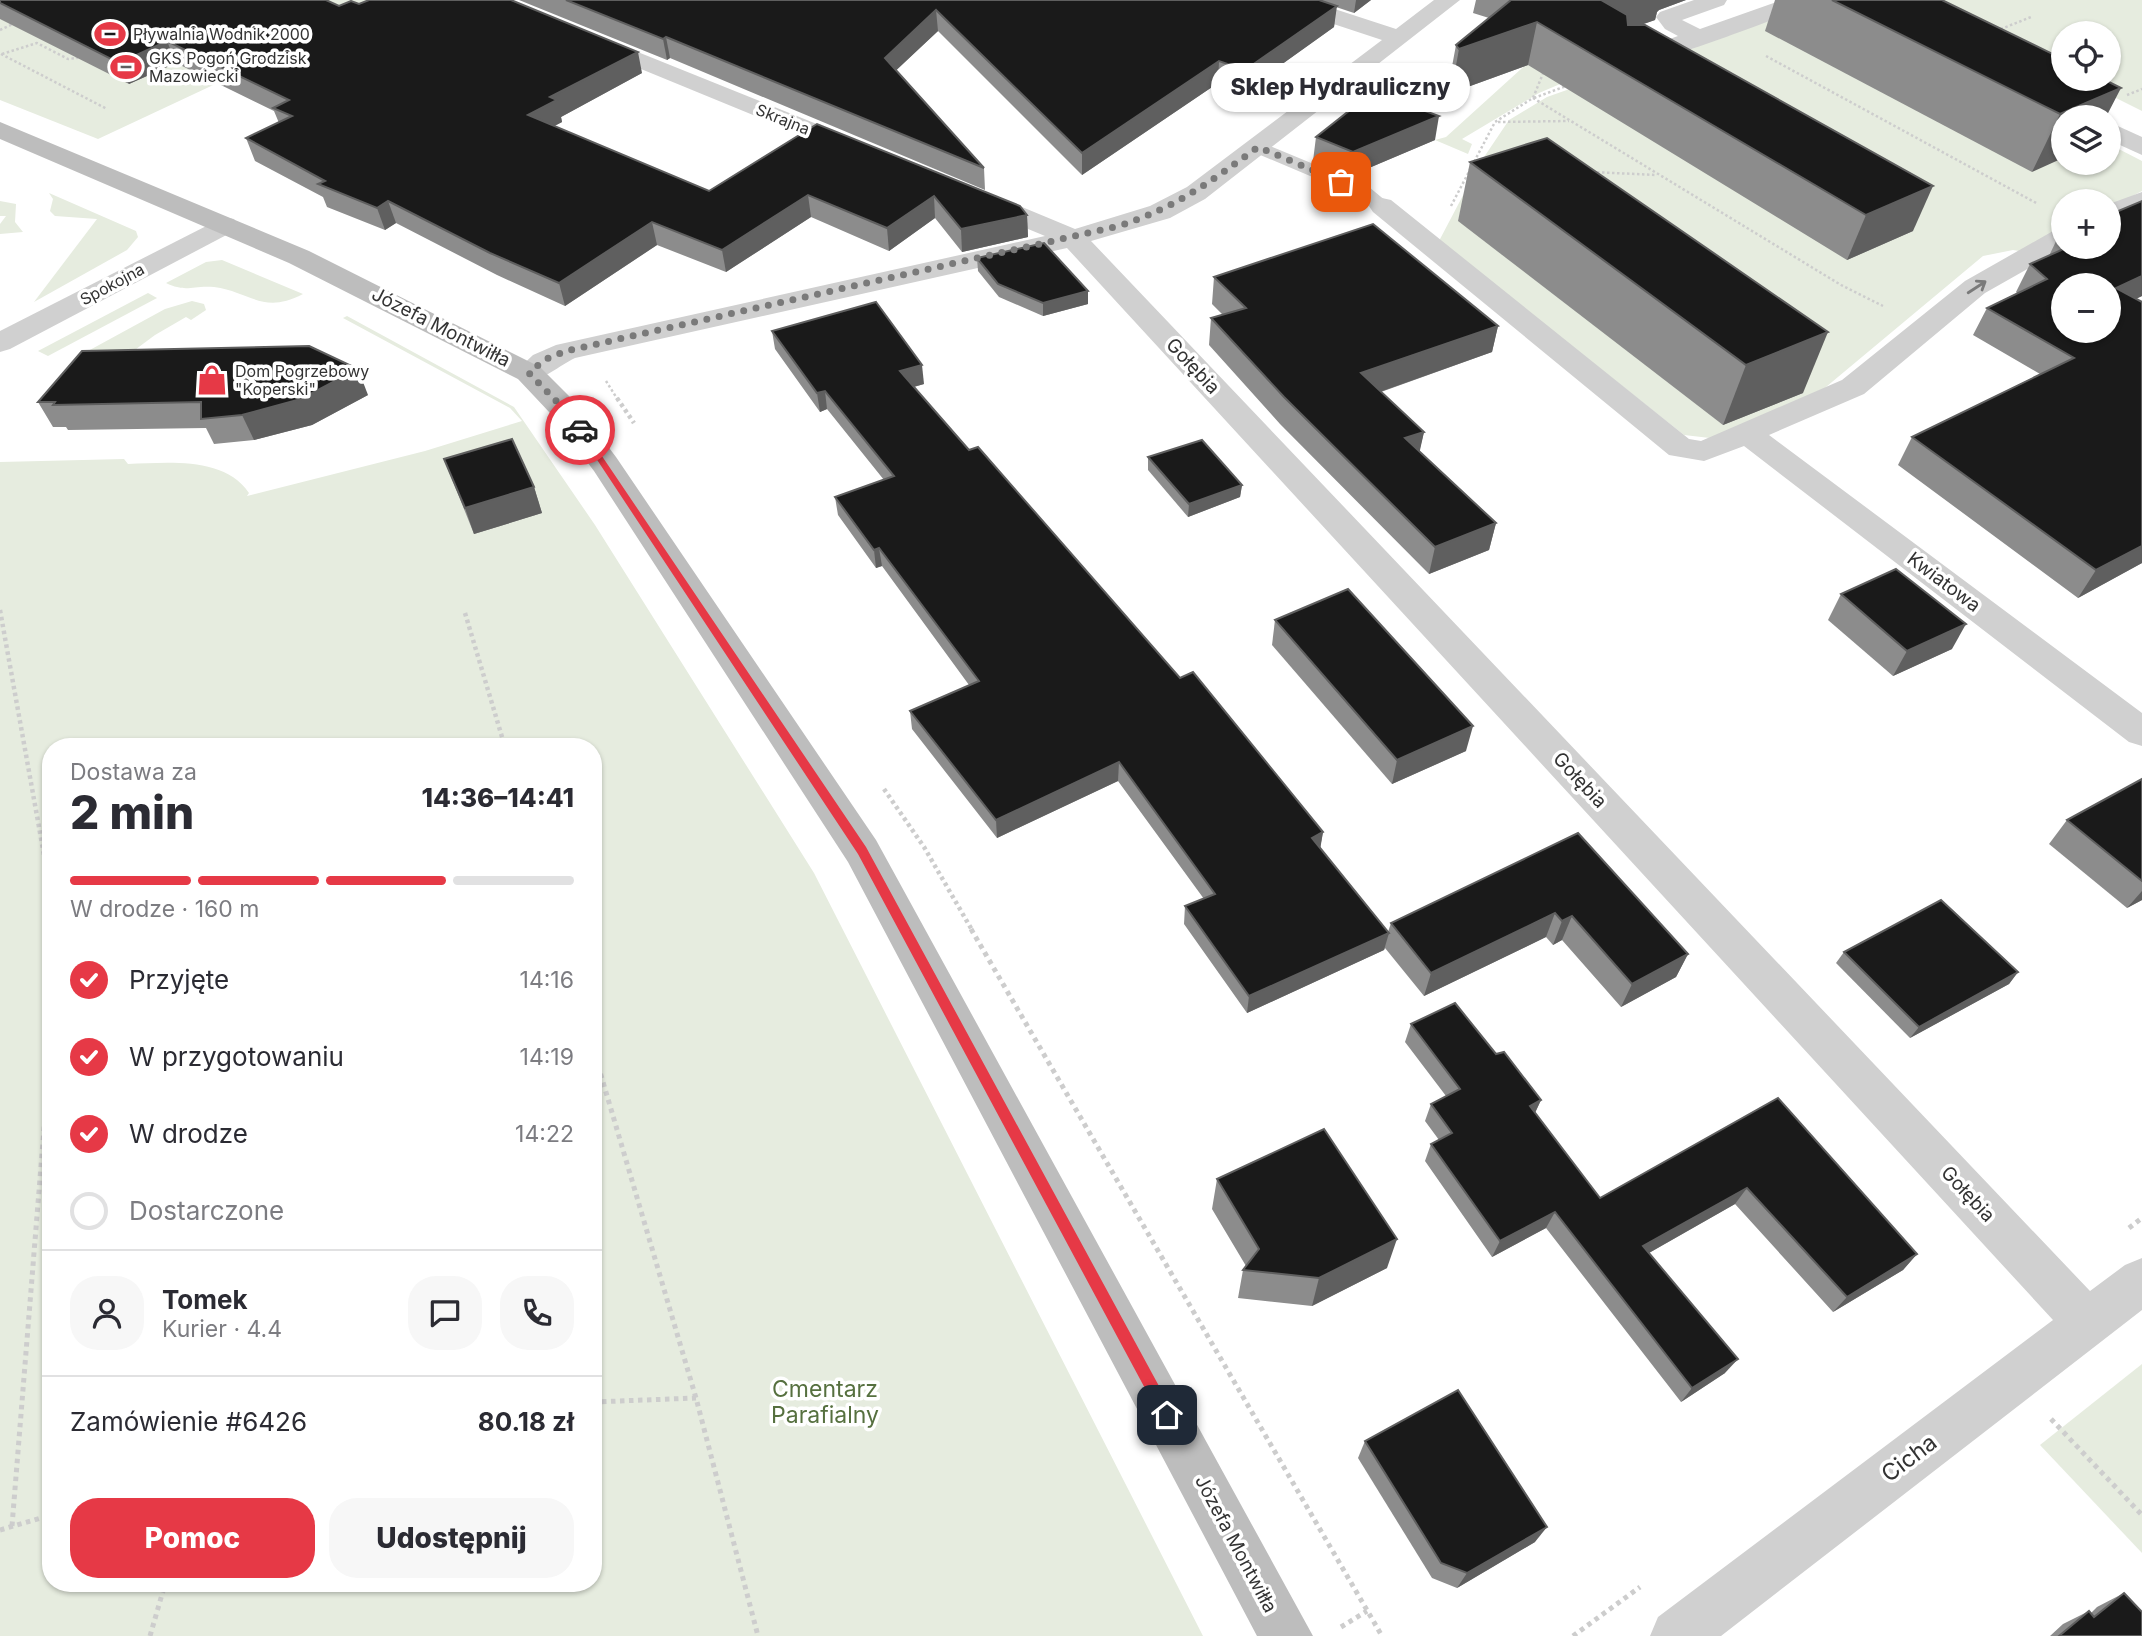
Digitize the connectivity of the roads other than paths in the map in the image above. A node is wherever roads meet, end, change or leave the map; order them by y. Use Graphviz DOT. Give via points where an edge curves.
graph roads {
  1 [pos="1284,0"];
  2 [pos="1449,0"];
  3 [pos="1716,0"];
  4 [pos="1804,0"];
  5 [pos="570,32"];
  6 [pos="1710,34"];
  7 [pos="1400,38"];
  8 [pos="1628,62"];
  9 [pos="0,130"];
  10 [pos="2121,136"];
  11 [pos="1258,147"];
  12 [pos="2142,147"];
  13 [pos="880,159"];
  14 [pos="957,190"];
  15 [pos="2142,200"];
  16 [pos="1382,206"];
  17 [pos="2121,209"];
  18 [pos="224,225"];
  19 [pos="1073,238"];
  20 [pos="2051,243"];
  21 [pos="0,342"];
  22 [pos="529,373"];
  23 [pos="1747,433"];
  24 [pos="2142,732"];
  25 [pos="2142,1281"];
  26 [pos="2087,1322"];
  27 [pos="1286,1636"];
  28 [pos="1677,1636"];
  1 -- 7 [label="street"];
  2 -- 7 [label="street"];
  3 -- 6 [label="street" via="1668,16 1673,24"];
  4 -- 6 [label="street"];
  5 -- 13 [label="street, Skrajna"];
  6 -- 8 [label="street"];
  7 -- 11 [label="street"];
  9 -- 18 [label="street, Józefa Montwiłła"];
  10 -- 12 [label="street"];
  11 -- 16 [label="lane" via="1362,191"];
  11 -- 19 [label="street" via="1196,193 1160,212"];
  14 -- 19 [label="street"];
  15 -- 17 [label="street"];
  16 -- 23 [label="street" via="1679,448 1704,451"];
  18 -- 21 [label="street, Spokojna"];
  18 -- 22 [label="street, Józefa Montwiłła" via="357,285"];
  19 -- 22 [label="street" via="566,351 544,360"];
  19 -- 26 [label="street, Gołębia"];
  23 -- 20 [label="street, one-way" via="1853,387 1975,287"];
  22 -- 27 [label="street, Józefa Montwiłła" via="605,464 862,851"];
  23 -- 24 [label="street, Kwiatowa"];
  25 -- 26 [label="street, Cicha"];
  26 -- 28 [label="street, Cicha"];
}
